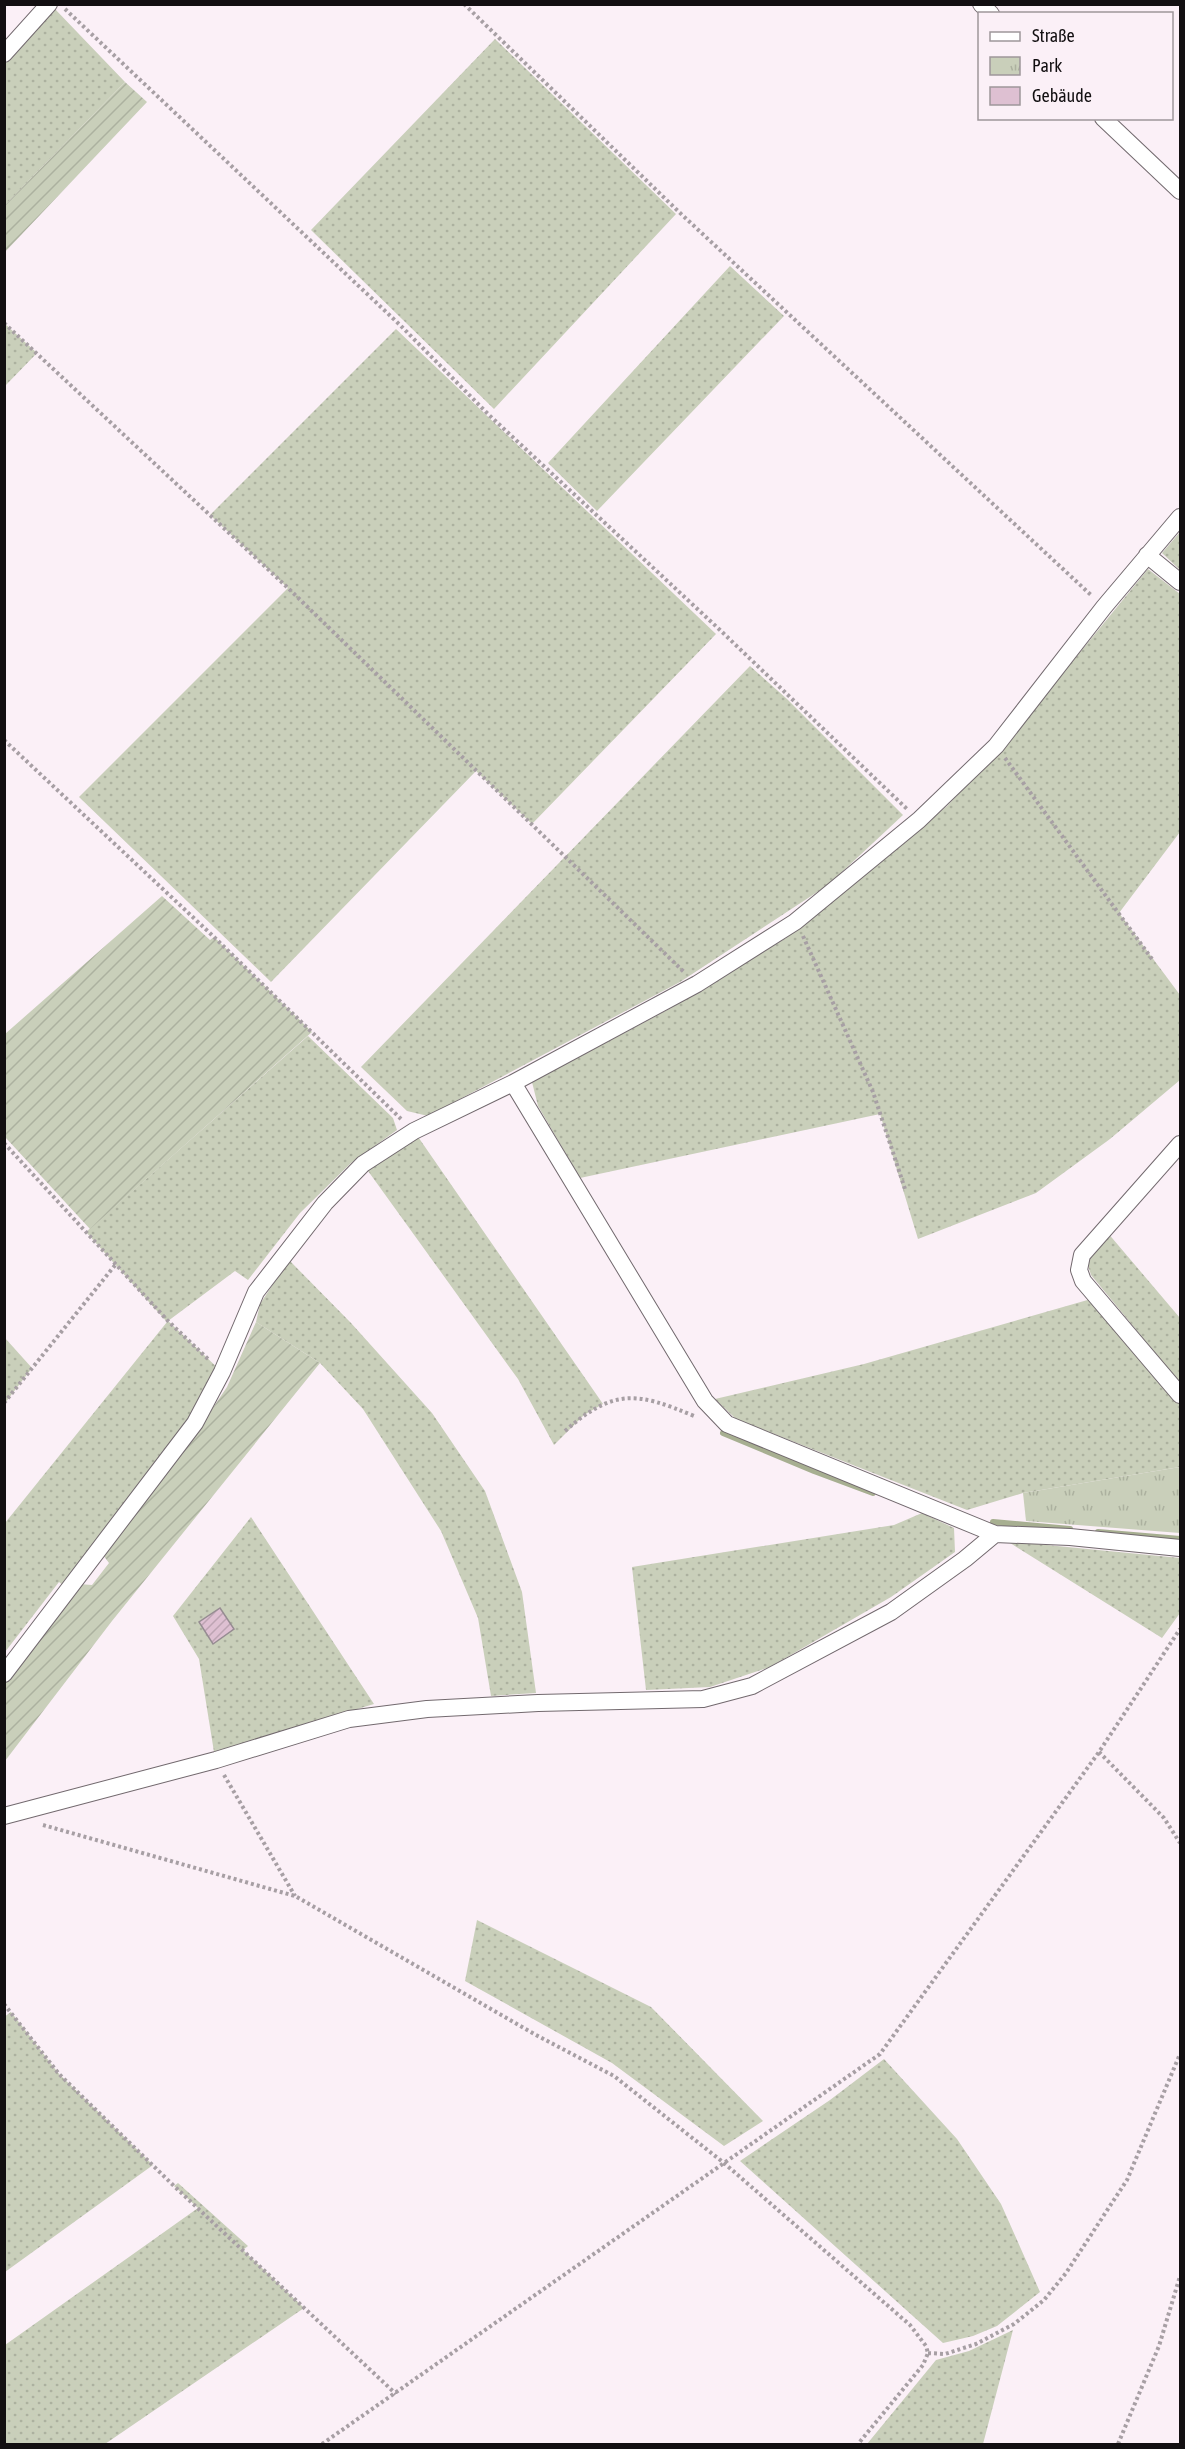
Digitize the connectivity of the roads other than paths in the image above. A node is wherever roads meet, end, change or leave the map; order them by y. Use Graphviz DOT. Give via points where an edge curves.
graph roads {
  1 [pos="49,4"];
  2 [pos="4,54"];
  3 [pos="1105,120"];
  4 [pos="1180,191"];
  5 [pos="1180,517"];
  6 [pos="1147,555"];
  7 [pos="1180,582"];
  8 [pos="513,1083"];
  9 [pos="1180,1144"];
  10 [pos="1180,1395"];
  11 [pos="996,1534"];
  12 [pos="1180,1548"];
  13 [pos="4,1674"];
  14 [pos="6,1815"];
  1 -- 2 [label="street"];
  3 -- 4 [label="street"];
  5 -- 6 [label="street"];
  6 -- 7 [label="street"];
  6 -- 8 [label="street" via="996,746 919,820 795,922 698,984"];
  8 -- 11 [label="street" via="705,1401 727,1424"];
  8 -- 13 [label="street" via="414,1131 363,1164 325,1203 256,1292 195,1423"];
  9 -- 10 [label="street" via="1089,1246 1079,1270 1083,1281"];
  11 -- 12 [label="street"];
  11 -- 14 [label="street" via="891,1612 752,1686 704,1699 427,1709 349,1719 216,1760"];
}
